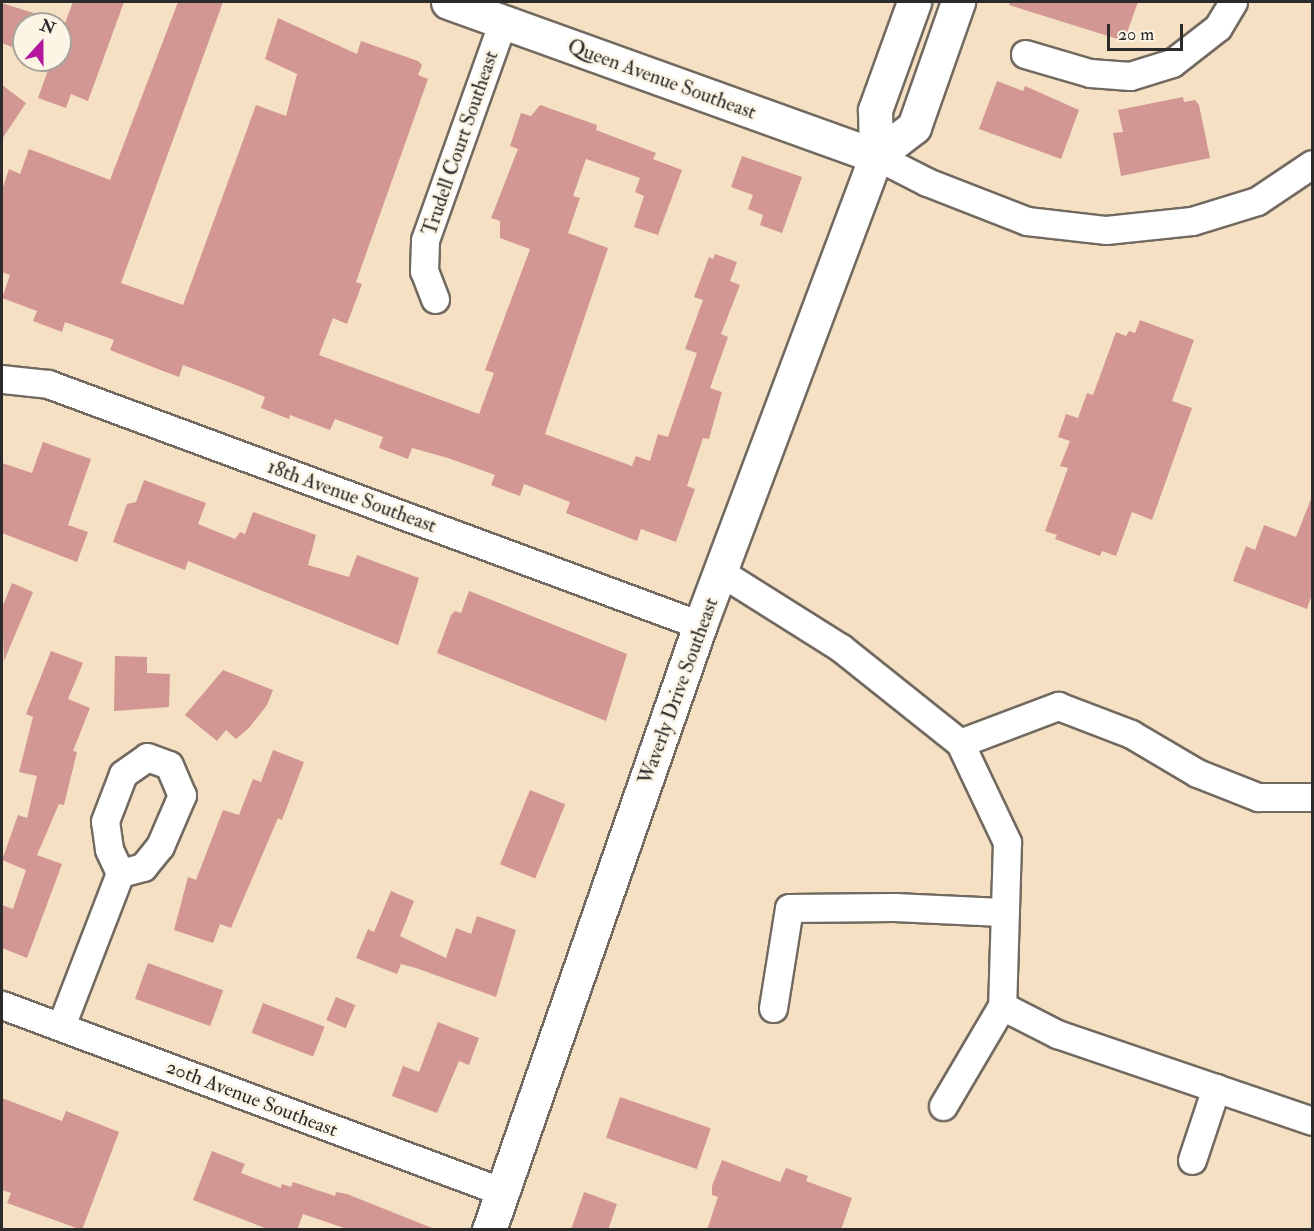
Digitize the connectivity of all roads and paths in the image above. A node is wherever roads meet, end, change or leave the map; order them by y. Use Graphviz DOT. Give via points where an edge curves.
graph roads {
  1 [pos="448,2"];
  2 [pos="914,2"];
  3 [pos="958,2"];
  4 [pos="1233,2"];
  5 [pos="503,21"];
  6 [pos="1025,54"];
  7 [pos="876,156"];
  8 [pos="1312,164"];
  9 [pos="435,299"];
  10 [pos="2,379"];
  11 [pos="722,573"];
  12 [pos="700,625"];
  13 [pos="960,743"];
  14 [pos="1312,797"];
  15 [pos="120,873"];
  16 [pos="1002,912"];
  17 [pos="2,1005"];
  18 [pos="1002,1006"];
  19 [pos="773,1008"];
  20 [pos="61,1026"];
  21 [pos="1216,1088"];
  22 [pos="943,1106"];
  23 [pos="1312,1121"];
  24 [pos="1192,1160"];
  25 [pos="503,1192"];
  26 [pos="489,1230"];
  1 -- 5 [label="main road, Queen Avenue Southeast"];
  2 -- 7 [label="main road, Waverly Drive Southeast" via="875,110"];
  3 -- 7 [label="main road" via="914,127"];
  4 -- 6 [label="street" via="1218,27 1172,63 1130,76 1089,74"];
  5 -- 7 [label="main road, Queen Avenue Southeast"];
  5 -- 9 [label="street, Trudell Court Southeast" via="425,240 424,271"];
  7 -- 8 [label="street" via="1027,220 1106,230 1192,221 1257,201"];
  7 -- 11 [label="main road, Waverly Drive Southeast"];
  10 -- 12 [label="street, 18th Avenue Southeast" via="48,384"];
  11 -- 12 [label="main road, Waverly Drive Southeast"];
  11 -- 13 [label="street" via="841,648"];
  12 -- 25 [label="main road, Waverly Drive Southeast"];
  13 -- 14 [label="street" via="1058,706 1131,734 1197,773 1258,797"];
  13 -- 16 [label="street" via="1007,842"];
  15 -- 20 [label="street"];
  16 -- 18 [label="street"];
  16 -- 19 [label="street" via="894,906 789,908"];
  17 -- 20 [label="street, 20th Avenue Southeast"];
  18 -- 21 [label="street" via="1057,1034"];
  18 -- 22 [label="street"];
  20 -- 25 [label="street, 20th Avenue Southeast"];
  21 -- 23 [label="street"];
  21 -- 24 [label="street"];
  25 -- 26 [label="main road, Waverly Drive Southeast"];
}
